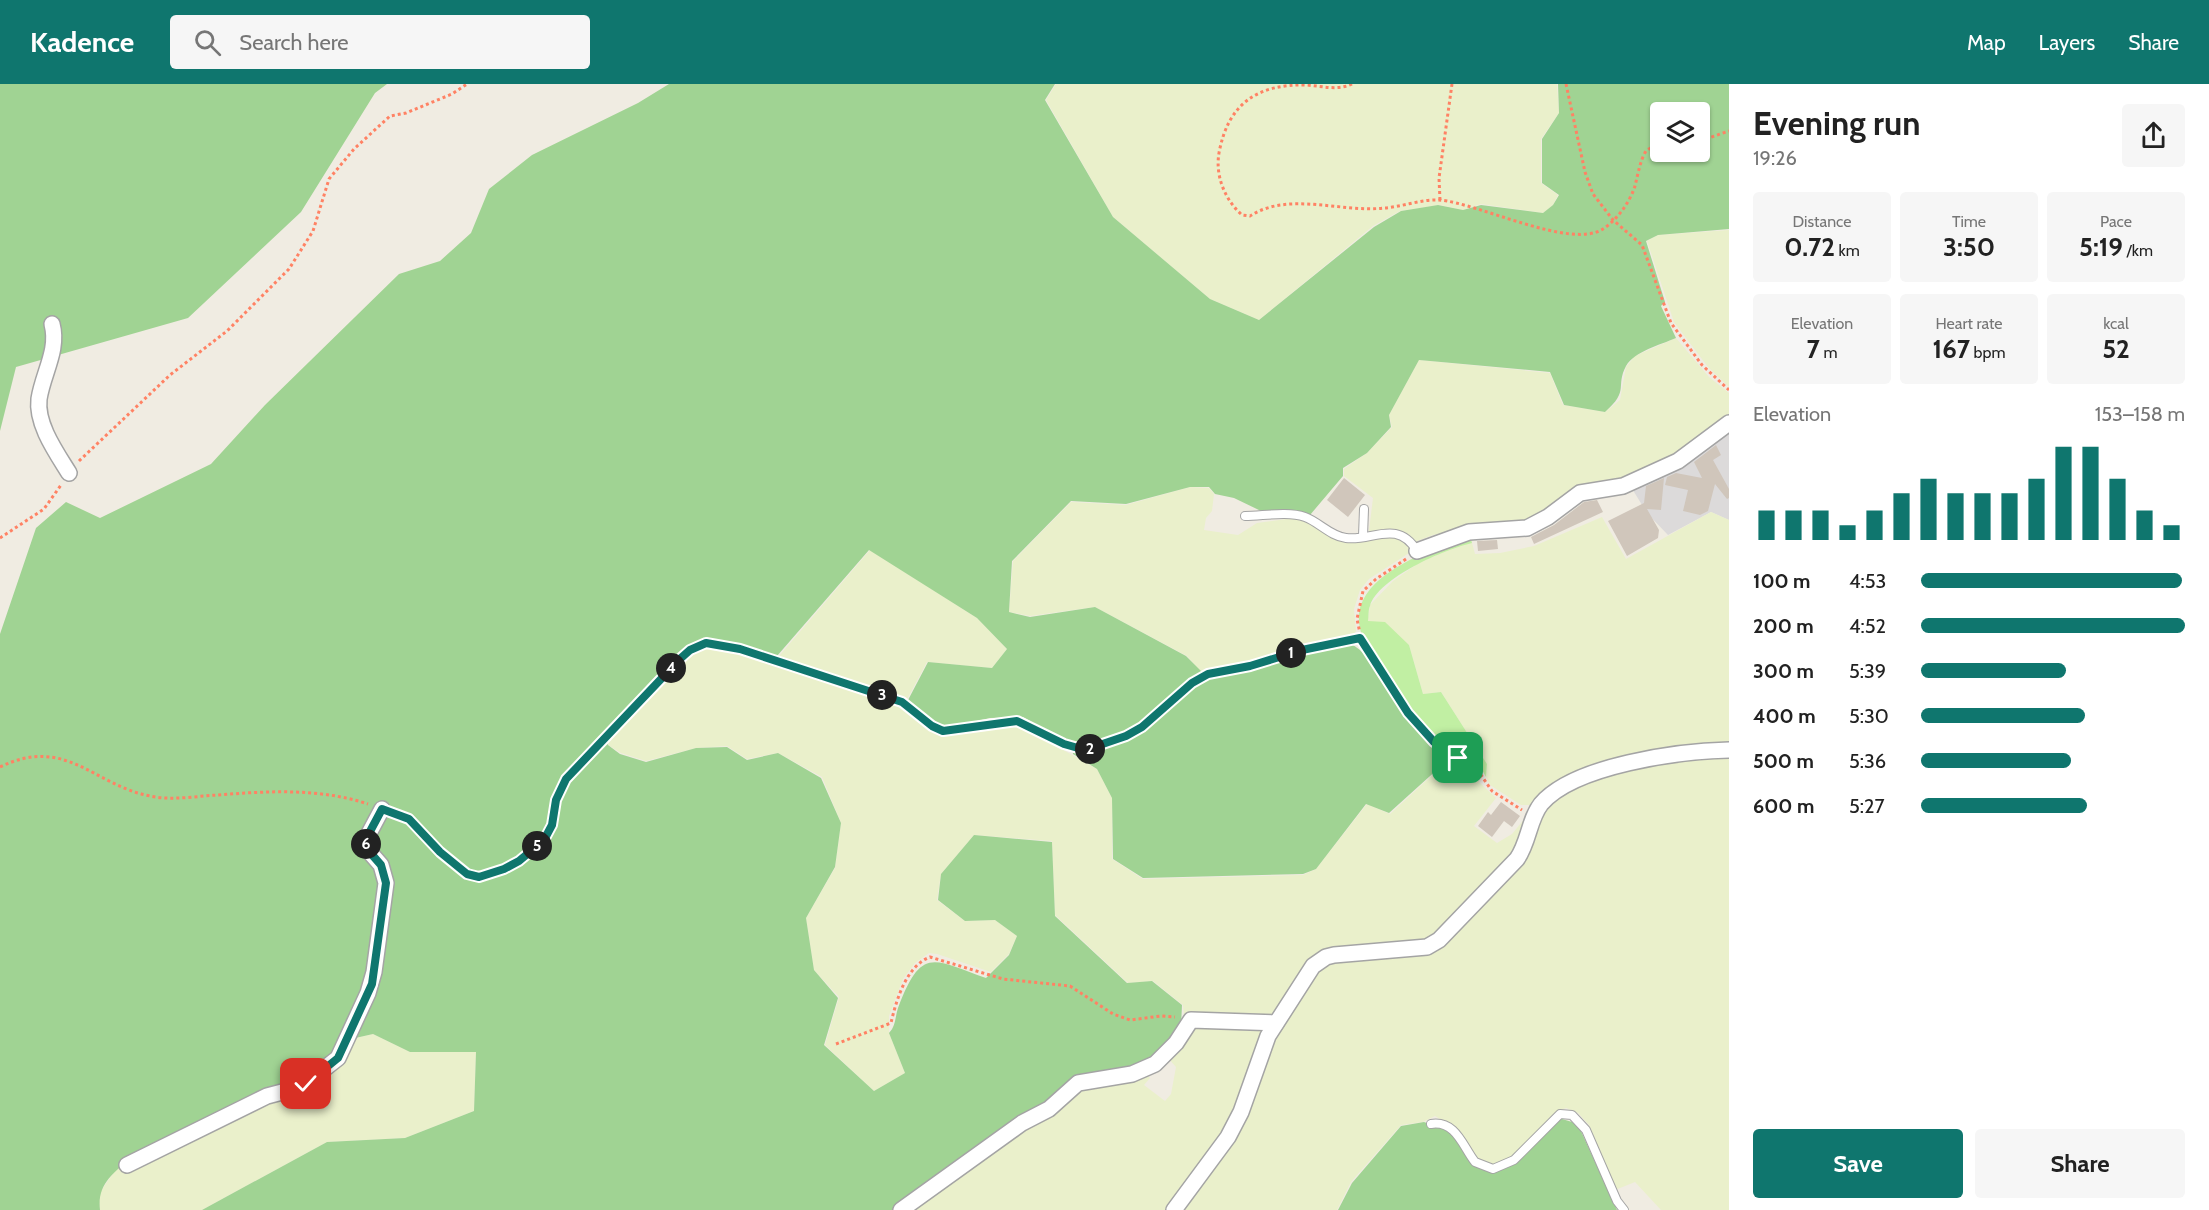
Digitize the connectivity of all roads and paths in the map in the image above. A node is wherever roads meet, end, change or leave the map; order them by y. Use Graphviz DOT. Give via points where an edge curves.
graph roads {
  1 [pos="467,84"];
  2 [pos="1352,84"];
  3 [pos="1452,84"];
  4 [pos="1566,84"];
  5 [pos="1729,131"];
  6 [pos="1710,138"];
  7 [pos="1650,148"];
  8 [pos="1440,200"];
  9 [pos="1613,220"];
  10 [pos="52,324"];
  11 [pos="1729,390"];
  12 [pos="1729,423"];
  13 [pos="69,472"];
  14 [pos="1364,509"];
  15 [pos="1245,516"];
  16 [pos="1363,536"];
  17 [pos="0,538"];
  18 [pos="1417,551"];
  19 [pos="1360,638"];
  20 [pos="1729,750"];
  21 [pos="0,767"];
  22 [pos="382,809"];
  23 [pos="1535,815"];
  24 [pos="1191,1020"];
  25 [pos="1276,1023"];
  26 [pos="836,1044"];
  27 [pos="1431,1124"];
  28 [pos="127,1165"];
  29 [pos="901,1210"];
  30 [pos="1174,1210"];
  31 [pos="1624,1210"];
  1 -- 13 [label="path" via="452,94 390,116 354,148 329,179 313,231 289,269 227,331 170,375"];
  2 -- 8 [label="path" via="1338,88 1274,88 1246,99 1230,124 1218,159 1219,179 1233,206 1248,217 1263,207 1274,206 1325,204 1383,209"];
  3 -- 8 [label="path" via="1440,169"];
  4 -- 9 [label="path" via="1584,172 1593,194"];
  5 -- 6 [label="path"];
  7 -- 9 [label="path" via="1643,155 1634,188"];
  8 -- 9 [label="path" via="1578,236 1602,230"];
  9 -- 11 [label="path" via="1647,253 1663,304 1680,337"];
  10 -- 13 [label="street" via="53,350 39,406 50,442"];
  12 -- 18 [label="street" via="1678,461 1623,486 1580,493 1527,528 1469,532"];
  13 -- 17 [label="path" via="44,509"];
  14 -- 16 [label="lane"];
  15 -- 16 [label="lane" via="1302,516 1339,536"];
  16 -- 18 [label="lane" via="1401,536 1410,540"];
  18 -- 19 [label="path" via="1363,591 1357,608"];
  19 -- 22 [label="path" via="1208,674 1192,683 1142,727 1085,750 1017,721 943,731 894,699 760,655 706,643 681,658 586,756 561,786 549,832 534,849 504,869 479,877 467,874 409,819"];
  19 -- 23 [label="path" via="1427,735 1447,752 1474,763 1484,782 1503,799"];
  20 -- 23 [label="street" via="1590,773 1554,792"];
  21 -- 22 [label="path" via="21,759 49,757 76,763 149,796 318,794 354,799"];
  22 -- 28 [label="street" via="366,839 367,849 381,865 386,883 374,972 338,1058 301,1087 267,1096"];
  23 -- 25 [label="street" via="1517,858 1439,940 1413,950 1326,957 1306,974"];
  24 -- 25 [label="street"];
  24 -- 26 [label="path" via="1166,1016 1130,1020 1113,1014 1070,986 1003,979 930,957 917,965 905,982 891,1023"];
  24 -- 29 [label="street" via="1155,1064 1132,1074 1078,1083 1049,1109 1022,1123"];
  25 -- 30 [label="street" via="1235,1126"];
  27 -- 31 [label="lane" via="1454,1131 1464,1140 1475,1162 1493,1169 1514,1160 1560,1114 1572,1115 1586,1130"];
}
